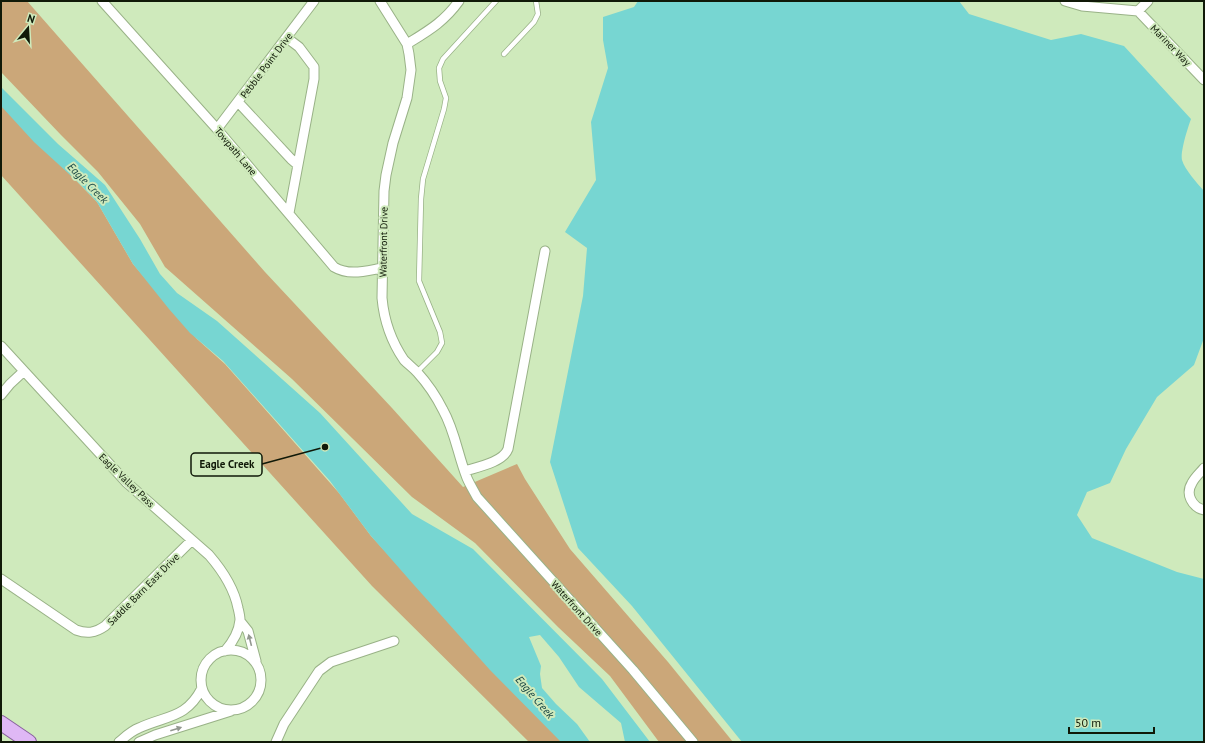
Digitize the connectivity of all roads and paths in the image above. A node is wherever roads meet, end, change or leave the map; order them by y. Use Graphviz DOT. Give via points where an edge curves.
graph roads {
  1 [pos="102,1"];
  2 [pos="314,1"];
  3 [pos="380,1"];
  4 [pos="459,1"];
  5 [pos="496,1"];
  6 [pos="536,1"];
  7 [pos="1065,1"];
  8 [pos="1148,1"];
  9 [pos="1138,11"];
  10 [pos="287,38"];
  11 [pos="407,44"];
  12 [pos="504,54"];
  13 [pos="1204,80"];
  14 [pos="238,102"];
  15 [pos="217,129"];
  16 [pos="298,165"];
  17 [pos="289,213"];
  18 [pos="545,251"];
  19 [pos="382,268"];
  20 [pos="1,346"];
  21 [pos="24,371"];
  22 [pos="417,372"];
  23 [pos="1,396"];
  24 [pos="1204,468"];
  25 [pos="465,471"];
  26 [pos="1204,510"];
  27 [pos="192,540"];
  28 [pos="5,581"];
  29 [pos="240,621"];
  30 [pos="394,641"];
  31 [pos="225,651"];
  32 [pos="256,663"];
  33 [pos="202,688"];
  34 [pos="238,709"];
  35 [pos="1,723"];
  36 [pos="29,742"];
  37 [pos="118,742"];
  38 [pos="139,742"];
  39 [pos="276,742"];
  40 [pos="693,742"];
  1 -- 15 [label="street, Towpath Lane"];
  2 -- 10 [label="street, Pebble Point Drive"];
  3 -- 11 [label="street, Waterfront Drive"];
  4 -- 11 [label="street" via="434,28"];
  5 -- 22 [label="lane" via="443,59 439,68 446,98 421,199 419,281 442,343 437,352"];
  6 -- 12 [label="lane" via="538,14 534,22"];
  7 -- 9 [label="street" via="1082,6"];
  8 -- 9 [label="street"];
  9 -- 13 [label="street, Mariner Way"];
  10 -- 14 [label="street, Pebble Point Drive"];
  10 -- 16 [label="street" via="299,47 314,67"];
  11 -- 19 [label="street, Waterfront Drive" via="410,87 385,180"];
  14 -- 15 [label="street, Pebble Point Drive"];
  14 -- 16 [label="street"];
  15 -- 17 [label="street, Towpath Lane"];
  16 -- 17 [label="street"];
  17 -- 19 [label="street, Towpath Lane" via="336,268 345,272 356,272"];
  18 -- 25 [label="street" via="508,449 491,463"];
  19 -- 22 [label="street, Waterfront Drive" via="382,303 388,327 404,360"];
  20 -- 21 [label="street, Eagle Valley Pass"];
  21 -- 23 [label="street"];
  21 -- 27 [label="street, Eagle Valley Pass" via="126,482"];
  22 -- 25 [label="street, Waterfront Drive" via="436,396 449,420"];
  24 -- 26 [label="street" via="1191,483 1189,490 1191,501 1196,507"];
  25 -- 40 [label="street, Waterfront Drive" via="477,497 633,670"];
  27 -- 28 [label="street, Saddle Barn East Drive" via="96,632 76,630"];
  27 -- 29 [label="street, Eagle Valley Pass" via="209,555 225,576 236,600"];
  29 -- 31 [label="street"];
  32 -- 29 [label="street, Eagle Valley Pass, one-way" via="248,631"];
  30 -- 39 [label="street" via="331,662 318,671 284,724"];
  31 -- 32 [label="street" via="240,651"];
  31 -- 33 [label="street" via="215,655 207,663 202,673"];
  32 -- 34 [label="street, Eagle Valley Pass" via="261,676 259,692 251,703"];
  33 -- 34 [label="street" via="208,699 218,707"];
  33 -- 37 [label="street" via="188,707 172,717 138,728"];
  38 -- 34 [label="street, Eagle Valley Pass, one-way"];
  35 -- 36 [label="main road"];
}
